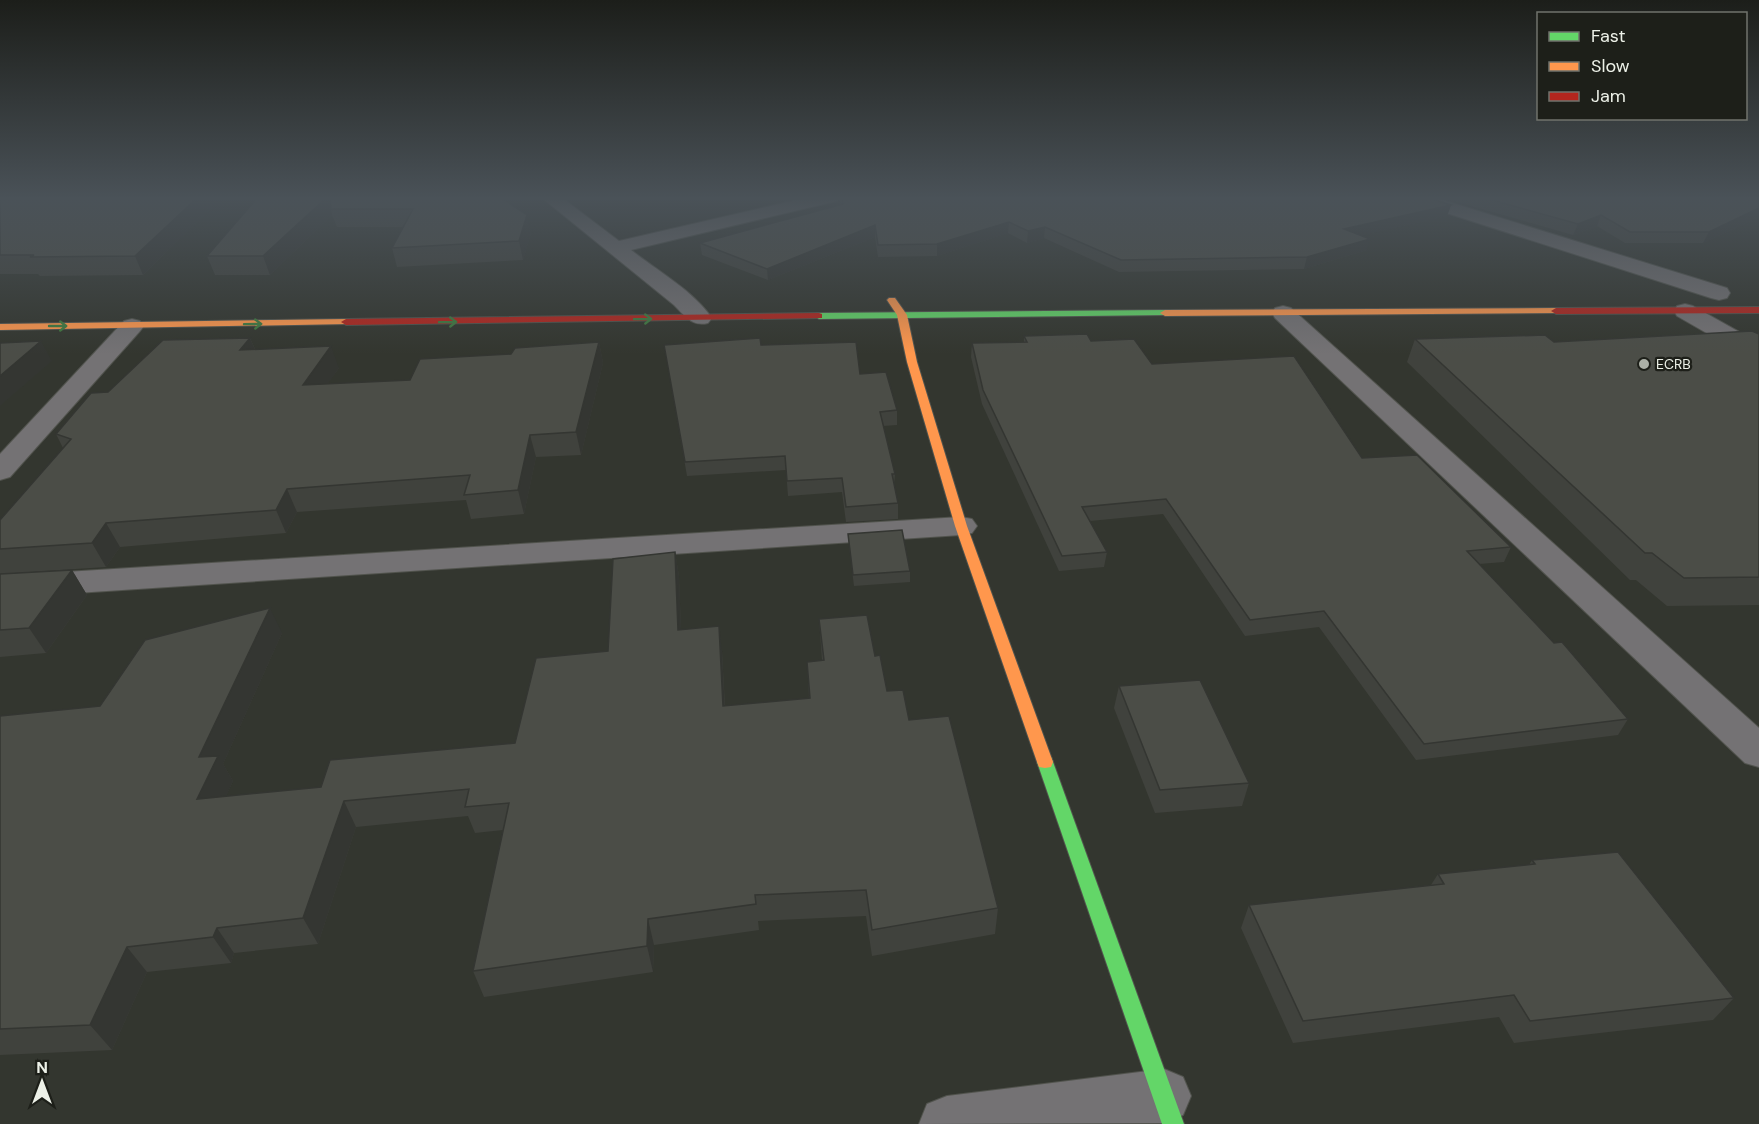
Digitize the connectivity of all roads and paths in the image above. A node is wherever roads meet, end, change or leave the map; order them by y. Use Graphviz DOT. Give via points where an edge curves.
graph roads {
  1 [pos="618,249"];
  2 [pos="1584,249"];
  3 [pos="1724,293"];
  4 [pos="682,300"];
  5 [pos="892,300"];
  6 [pos="658,301"];
  7 [pos="1678,302"];
  8 [pos="703,309"];
  9 [pos="1759,310"];
  10 [pos="1283,313"];
  11 [pos="902,315"];
  12 [pos="132,326"];
  13 [pos="0,327"];
  14 [pos="1759,353"];
  15 [pos="0,471"];
  16 [pos="961,526"];
  17 [pos="0,587"];
  18 [pos="1759,752"];
  19 [pos="1169,1110"];
  20 [pos="947,1124"];
  1 -- 4 [label="street"];
  2 -- 3 [label="street"];
  3 -- 7 [label="main road"];
  4 -- 6 [label="main road"];
  4 -- 8 [label="street"];
  5 -- 11 [label="main road"];
  7 -- 9 [label="main road"];
  7 -- 10 [label="main road"];
  7 -- 14 [label="street"];
  8 -- 11 [label="main road"];
  12 -- 8 [label="main road, one-way"];
  10 -- 11 [label="main road"];
  10 -- 18 [label="street"];
  11 -- 16 [label="main road" via="912,362"];
  13 -- 12 [label="main road, one-way"];
  12 -- 15 [label="street"];
  16 -- 17 [label="street"];
  16 -- 19 [label="main road"];
  19 -- 20 [label="street"];
}
